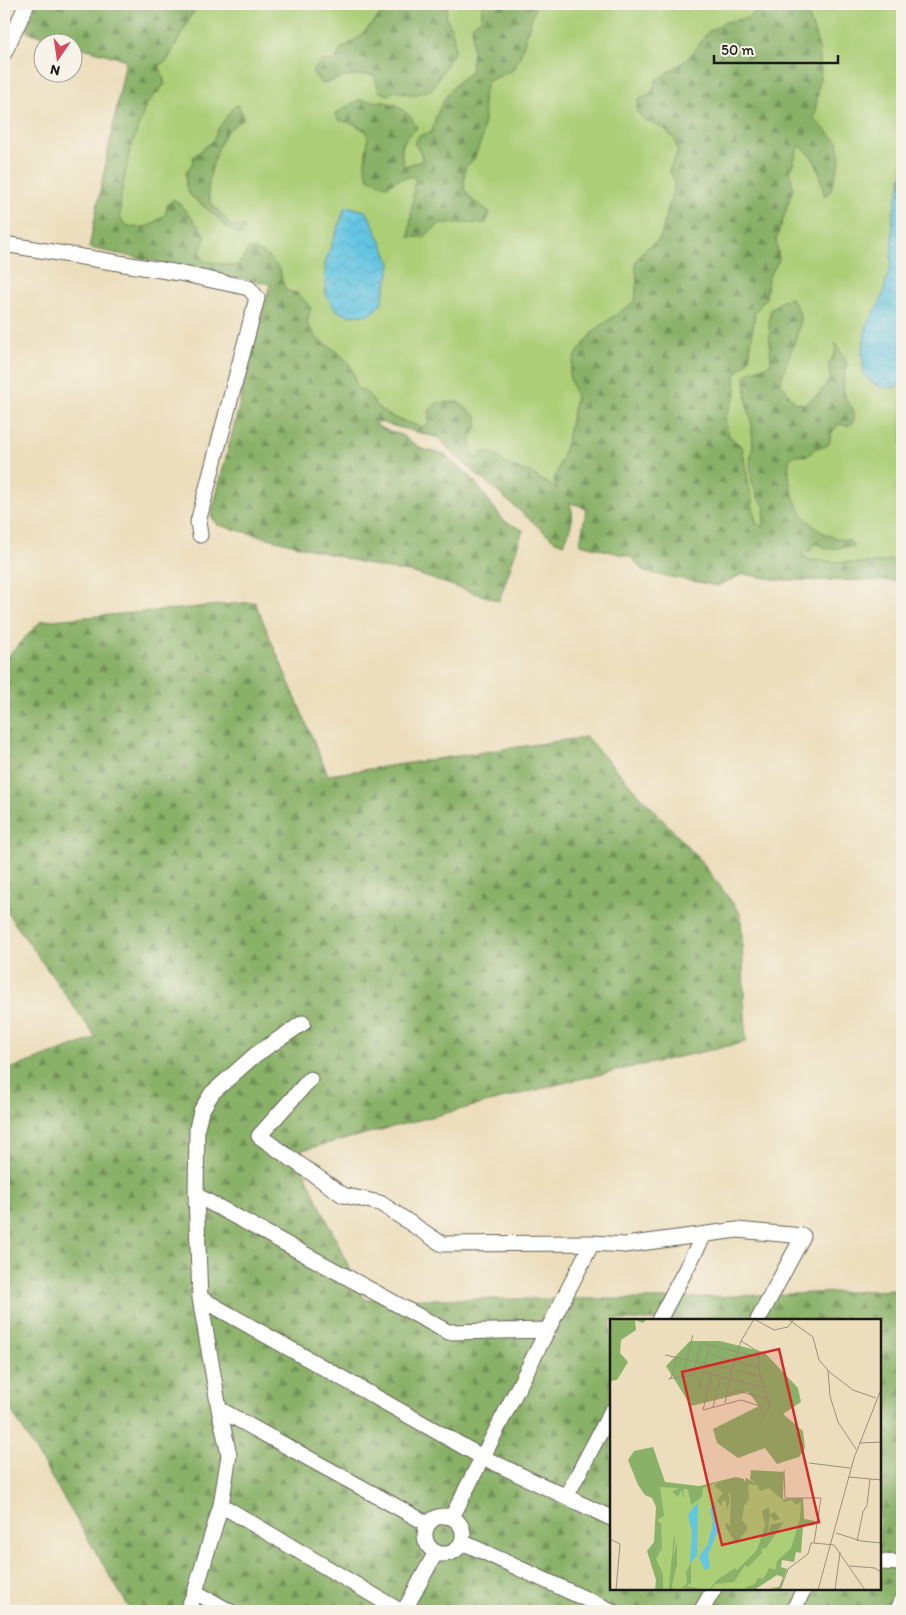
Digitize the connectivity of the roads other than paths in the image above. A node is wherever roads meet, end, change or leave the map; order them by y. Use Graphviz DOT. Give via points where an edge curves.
graph roads {
  1 [pos="27,4"];
  2 [pos="4,53"];
  3 [pos="4,244"];
  4 [pos="200,535"];
  5 [pos="302,1023"];
  6 [pos="310,1079"];
  7 [pos="196,1195"];
  8 [pos="704,1235"];
  9 [pos="592,1243"];
  10 [pos="200,1298"];
  11 [pos="660,1319"];
  12 [pos="759,1319"];
  13 [pos="547,1330"];
  14 [pos="219,1409"];
  15 [pos="610,1414"];
  16 [pos="482,1457"];
  17 [pos="566,1497"];
  18 [pos="221,1505"];
  19 [pos="452,1517"];
  20 [pos="610,1518"];
  21 [pos="428,1524"];
  22 [pos="462,1542"];
  23 [pos="436,1552"];
  24 [pos="881,1562"];
  25 [pos="902,1563"];
  26 [pos="713,1590"];
  27 [pos="804,1590"];
  28 [pos="195,1592"];
  29 [pos="902,1601"];
  30 [pos="187,1611"];
  31 [pos="229,1611"];
  32 [pos="400,1611"];
  33 [pos="404,1611"];
  34 [pos="612,1611"];
  35 [pos="702,1611"];
  36 [pos="793,1611"];
  37 [pos="897,1611"];
  1 -- 2 [label="street"];
  3 -- 4 [label="street" via="179,273 249,288 257,298 198,522"];
  5 -- 7 [label="street" via="255,1055 212,1093 197,1128"];
  6 -- 9 [label="street" via="259,1136 343,1195 380,1202 442,1244"];
  7 -- 10 [label="street"];
  7 -- 13 [label="street" via="448,1332"];
  8 -- 9 [label="street" via="625,1245"];
  8 -- 11 [label="street"];
  8 -- 12 [label="street" via="737,1230 803,1236"];
  9 -- 13 [label="street"];
  10 -- 14 [label="street"];
  10 -- 16 [label="street"];
  13 -- 16 [label="street"];
  14 -- 18 [label="street" via="228,1455"];
  14 -- 21 [label="street"];
  15 -- 17 [label="street"];
  16 -- 17 [label="street"];
  16 -- 19 [label="street"];
  17 -- 20 [label="street"];
  18 -- 28 [label="street"];
  18 -- 32 [label="street"];
  19 -- 21 [label="street" via="438,1516"];
  19 -- 22 [label="street" via="463,1530"];
  21 -- 23 [label="street" via="425,1536 430,1548"];
  22 -- 23 [label="street" via="448,1554"];
  22 -- 34 [label="street"];
  23 -- 33 [label="street"];
  24 -- 25 [label="street"];
  26 -- 35 [label="street"];
  27 -- 36 [label="street"];
  28 -- 30 [label="street"];
  28 -- 31 [label="street"];
  29 -- 37 [label="street"];
}
